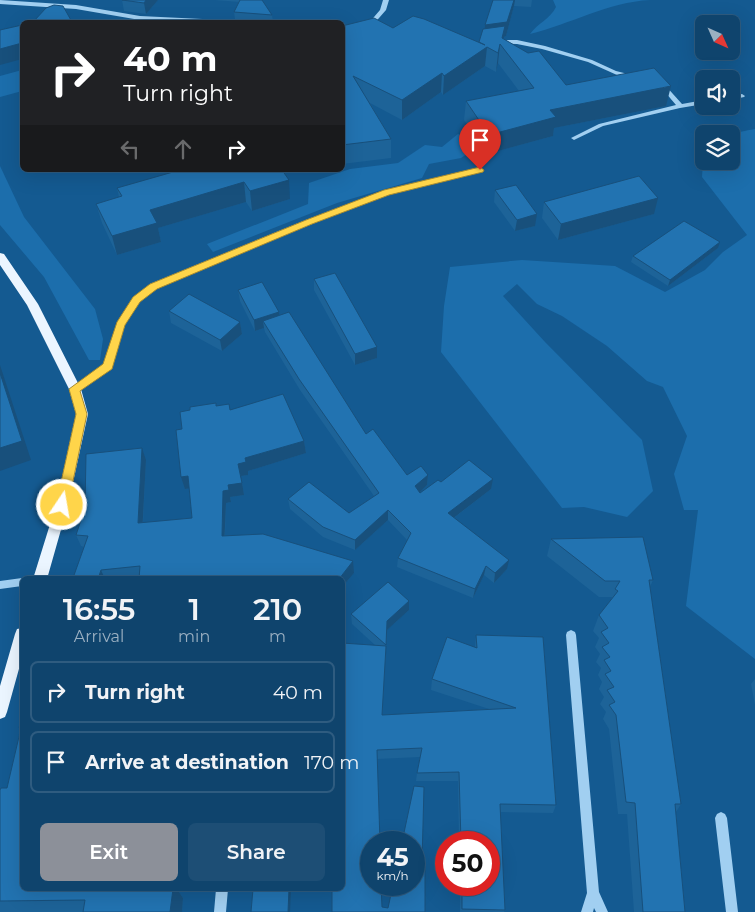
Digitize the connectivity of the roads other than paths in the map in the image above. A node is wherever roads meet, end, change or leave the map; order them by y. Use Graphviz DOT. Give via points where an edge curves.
graph roads {
  1 [pos="386,0"];
  2 [pos="0,2"];
  3 [pos="182,20"];
  4 [pos="361,25"];
  5 [pos="370,25"];
  6 [pos="379,26"];
  7 [pos="491,43"];
  8 [pos="634,76"];
  9 [pos="655,79"];
  10 [pos="695,104"];
  11 [pos="680,106"];
  12 [pos="574,138"];
  13 [pos="480,170"];
  14 [pos="0,257"];
  15 [pos="75,389"];
  16 [pos="41,576"];
  17 [pos="20,582"];
  18 [pos="0,585"];
  19 [pos="571,635"];
  20 [pos="20,641"];
  21 [pos="0,712"];
  22 [pos="721,818"];
  23 [pos="222,891"];
  24 [pos="593,893"];
  25 [pos="220,912"];
  26 [pos="587,912"];
  27 [pos="602,912"];
  28 [pos="732,912"];
  1 -- 5 [label="street"];
  2 -- 3 [label="street" via="76,7 140,18"];
  4 -- 5 [label="street"];
  5 -- 6 [label="street"];
  7 -- 8 [label="street" via="507,40 589,61 620,75"];
  9 -- 11 [label="street"];
  10 -- 11 [label="street"];
  11 -- 12 [label="street" via="601,125"];
  13 -- 15 [label="street" via="387,192 153,286 136,300 120,325 108,366"];
  14 -- 15 [label="main road" via="32,304"];
  15 -- 16 [label="main road" via="82,414 62,505"];
  17 -- 18 [label="street"];
  19 -- 24 [label="street"];
  20 -- 21 [label="main road"];
  22 -- 28 [label="lane"];
  23 -- 25 [label="street"];
  24 -- 26 [label="street"];
  24 -- 27 [label="street"];
}
